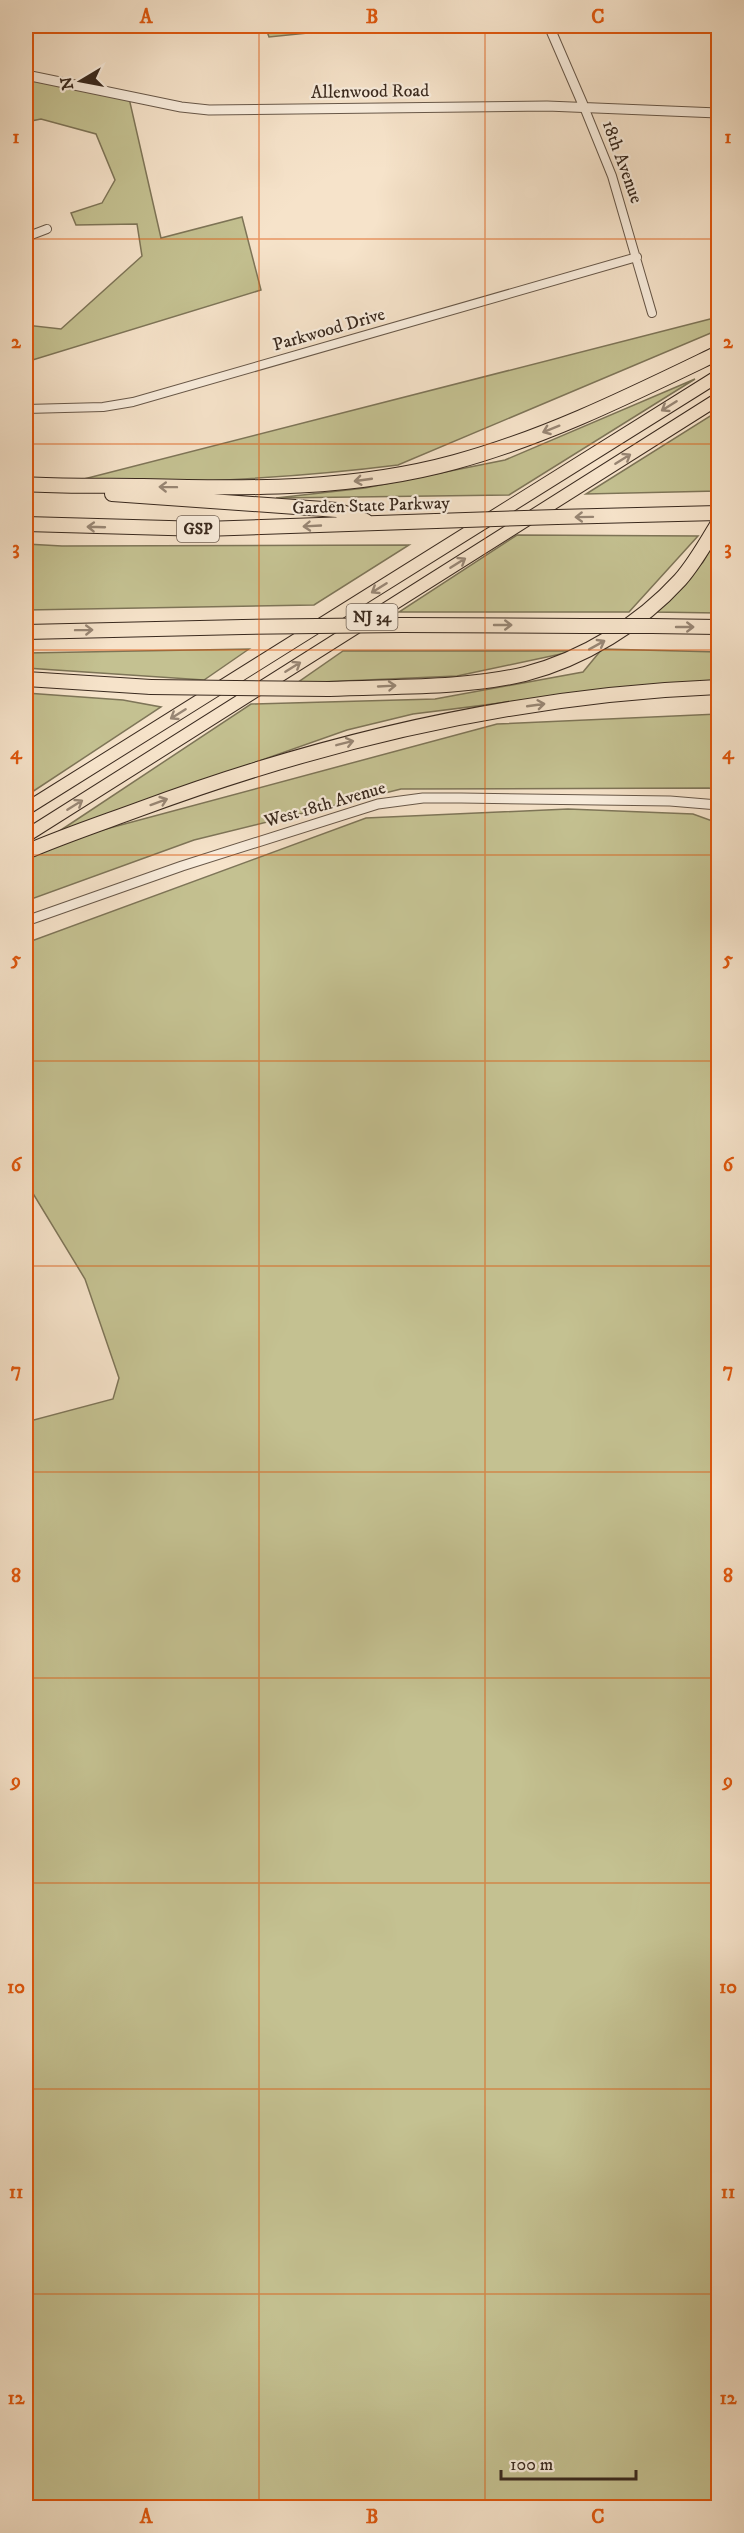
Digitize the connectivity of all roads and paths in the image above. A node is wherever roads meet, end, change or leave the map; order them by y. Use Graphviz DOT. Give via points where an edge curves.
graph roads {
  1 [pos="549,26"];
  2 [pos="26,75"];
  3 [pos="584,107"];
  4 [pos="718,113"];
  5 [pos="47,229"];
  6 [pos="26,237"];
  7 [pos="637,256"];
  8 [pos="652,313"];
  9 [pos="718,353"];
  10 [pos="718,376"];
  11 [pos="718,399"];
  12 [pos="26,409"];
  13 [pos="26,484"];
  14 [pos="61,486"];
  15 [pos="718,513"];
  16 [pos="371,522"];
  17 [pos="718,523"];
  18 [pos="26,524"];
  19 [pos="718,627"];
  20 [pos="26,632"];
  21 [pos="26,679"];
  22 [pos="718,687"];
  23 [pos="718,805"];
  24 [pos="26,809"];
  25 [pos="26,836"];
  26 [pos="26,852"];
  27 [pos="26,921"];
  1 -- 3 [label="street, 18th Avenue"];
  2 -- 3 [label="street, Allenwood Road" via="209,110"];
  3 -- 4 [label="street, Allenwood Road"];
  3 -- 7 [label="street, 18th Avenue" via="612,176"];
  5 -- 6 [label="street"];
  7 -- 8 [label="street, 18th Avenue"];
  7 -- 12 [label="street, Parkwood Drive" via="133,402 104,407"];
  9 -- 14 [label="highway, one-way" via="544,432 424,470 298,486"];
  10 -- 24 [label="highway, NJ 34, one-way"];
  25 -- 11 [label="highway, NJ 34, one-way"];
  13 -- 14 [label="highway"];
  14 -- 16 [label="highway" via="171,499 337,510"];
  15 -- 16 [label="highway, Garden State Parkway / GSP, one-way, bridge"];
  16 -- 18 [label="highway, Garden State Parkway / GSP, one-way" via="204,529"];
  21 -- 17 [label="highway, one-way, bridge" via="152,687 329,689 458,683 524,674 609,638 669,591 697,558"];
  20 -- 19 [label="highway, one-way, bridge" via="402,625"];
  26 -- 22 [label="highway, one-way" via="211,783 384,734 523,707"];
  23 -- 27 [label="street, West 18th Avenue" via="461,798 386,803 194,862"];
}
